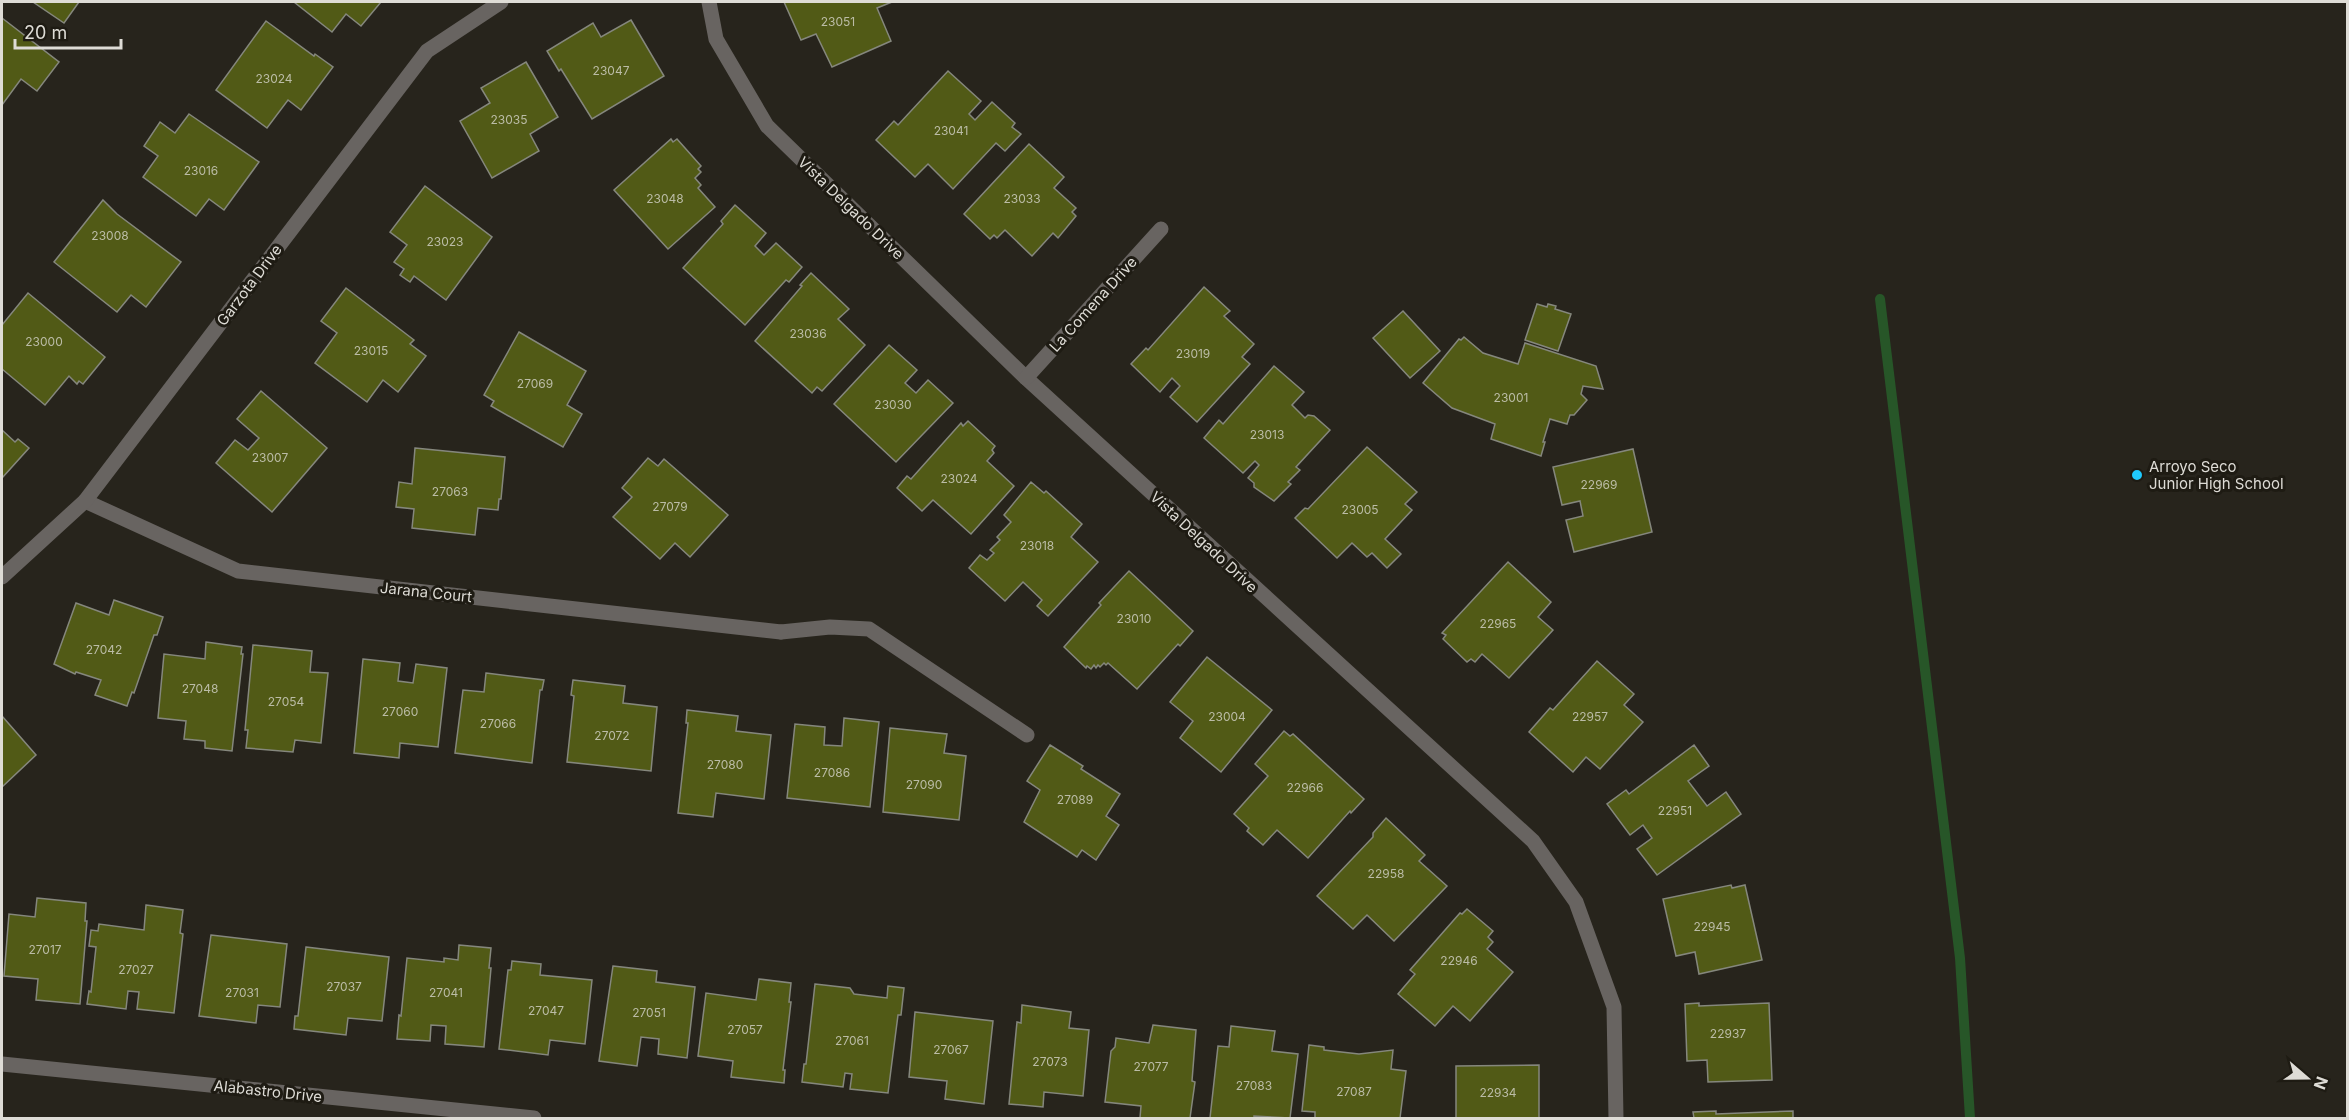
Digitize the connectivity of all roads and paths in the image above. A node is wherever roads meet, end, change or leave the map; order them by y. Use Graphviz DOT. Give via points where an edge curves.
graph roads {
  1 [pos="501,2"];
  2 [pos="709,2"];
  3 [pos="1161,230"];
  4 [pos="1026,378"];
  5 [pos="85,501"];
  6 [pos="2,577"];
  7 [pos="1027,735"];
  8 [pos="2,1064"];
  9 [pos="534,1119"];
  10 [pos="1616,1119"];
  1 -- 5 [label="street, Garzota Drive" via="427,51"];
  2 -- 4 [label="street, Vista Delgado Drive" via="716,39 766,126"];
  3 -- 4 [label="street, La Comena Drive"];
  4 -- 10 [label="street, Vista Delgado Drive" via="1533,841 1576,902 1614,1007"];
  5 -- 6 [label="street, Garzota Drive"];
  5 -- 7 [label="street, Jarana Court" via="238,571 781,632 830,627 869,629"];
  8 -- 9 [label="street, Alabastro Drive"];
}
